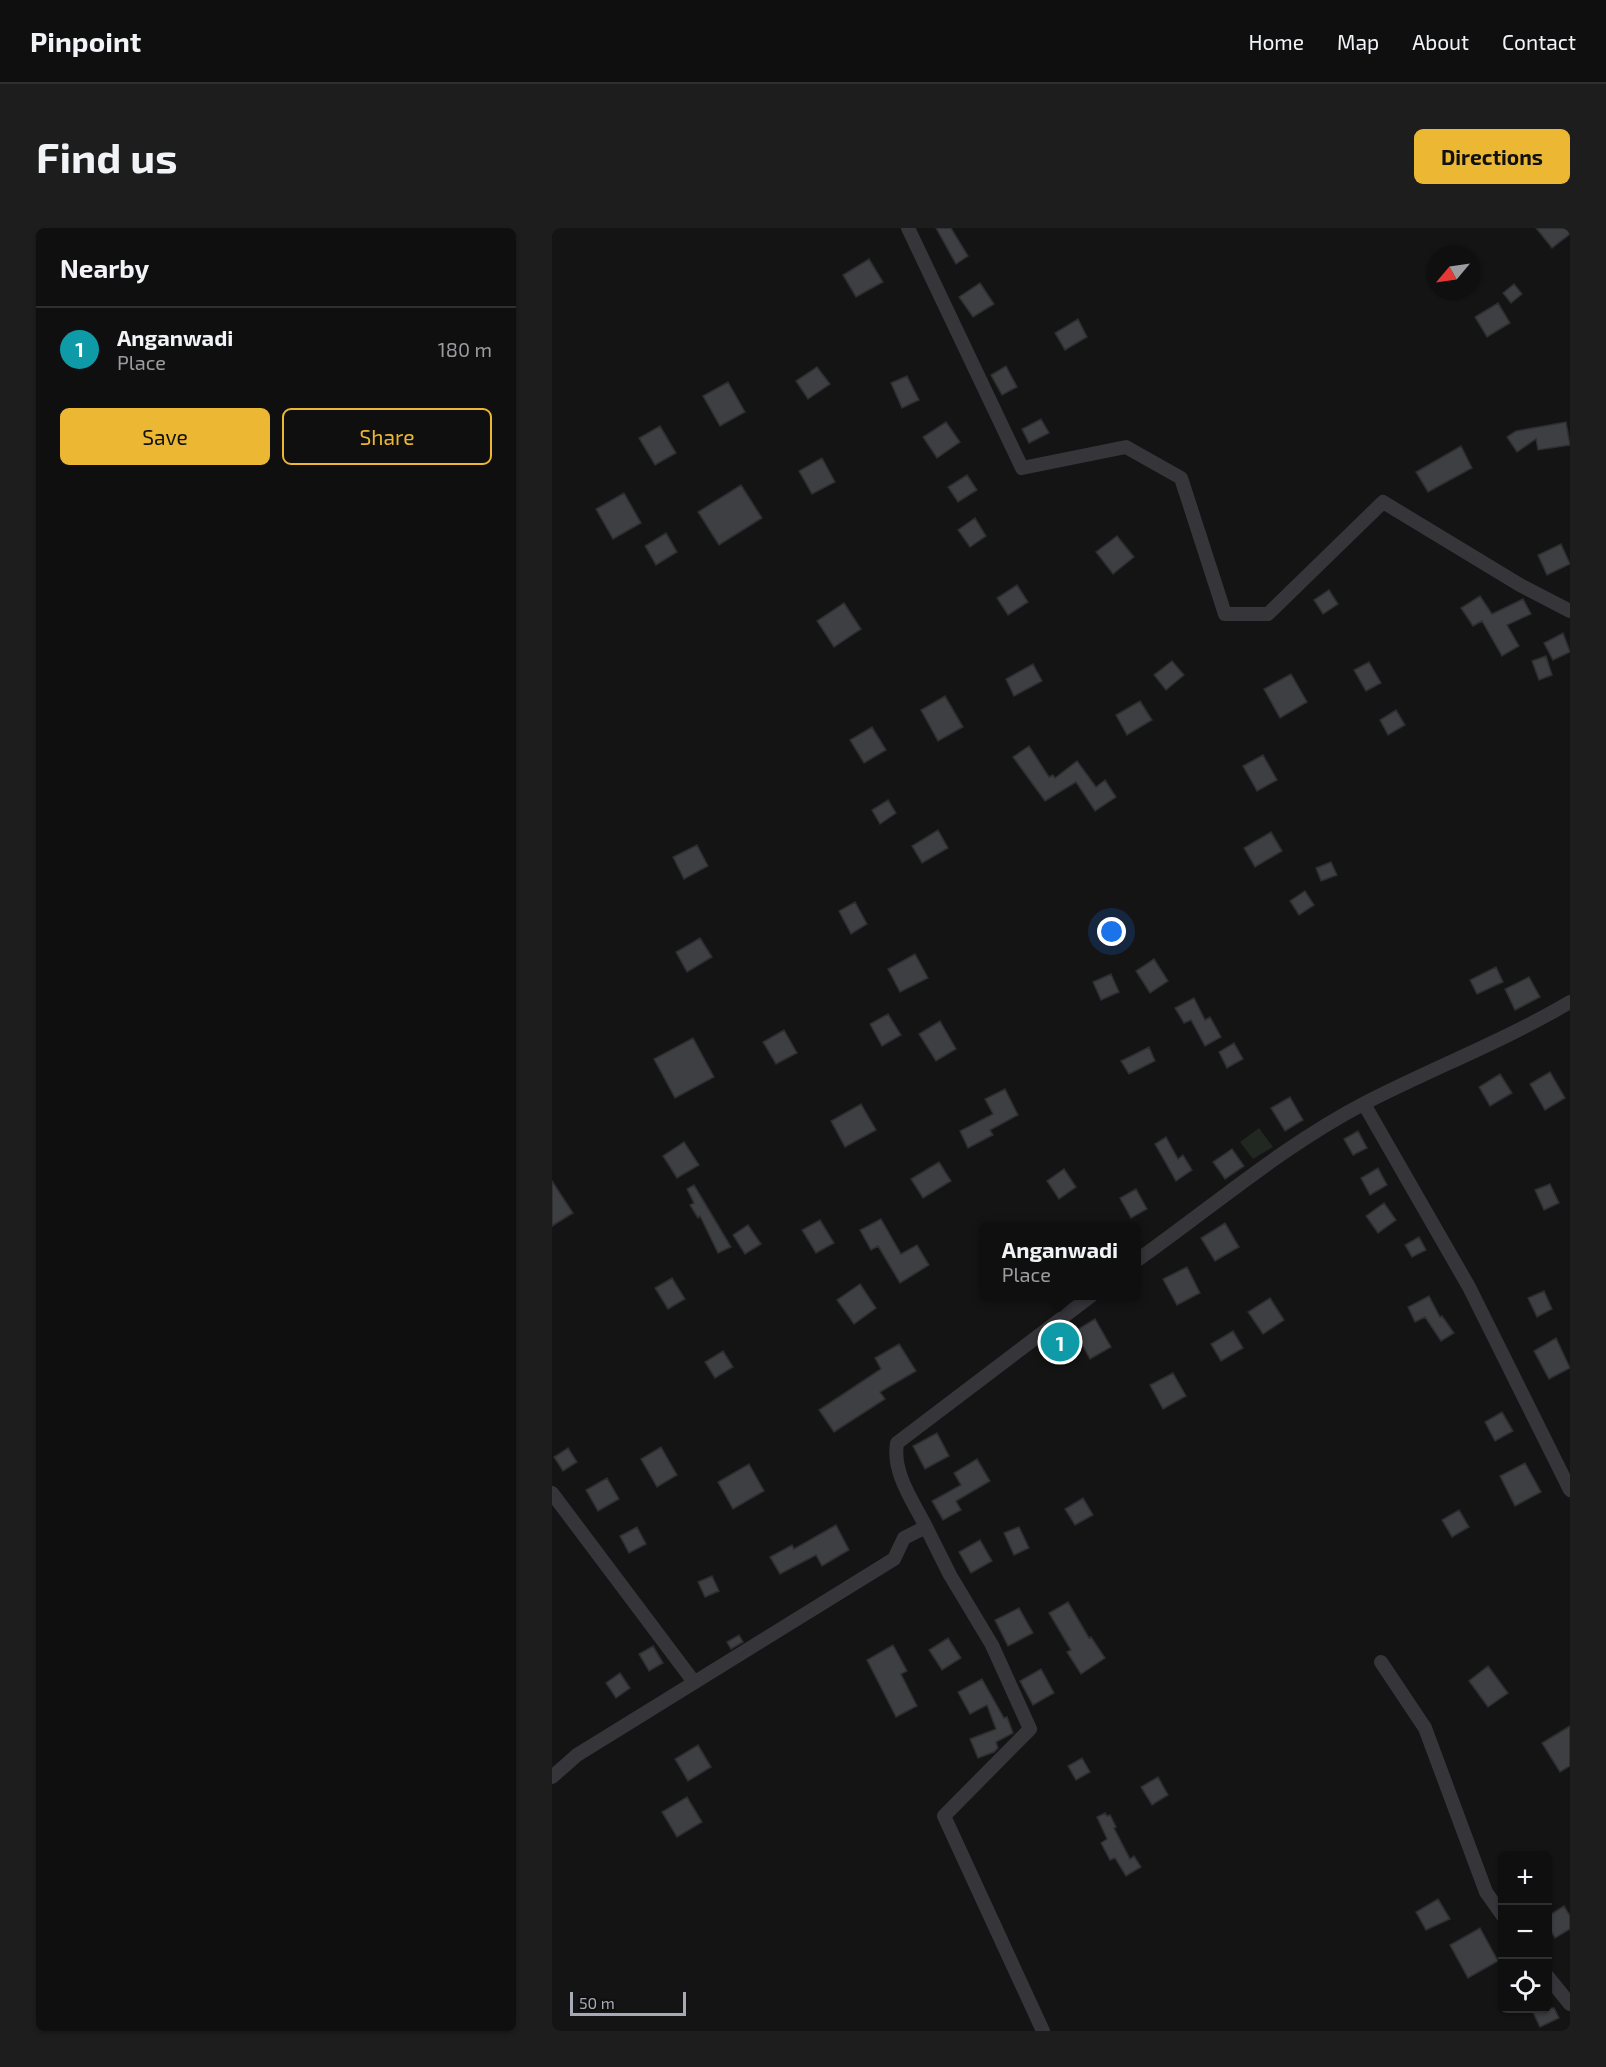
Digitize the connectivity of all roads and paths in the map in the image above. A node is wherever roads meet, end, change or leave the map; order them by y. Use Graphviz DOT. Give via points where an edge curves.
graph roads {
  1 [pos="908,228"];
  2 [pos="1570,612"];
  3 [pos="1570,1002"];
  4 [pos="1364,1104"];
  5 [pos="1141,1258"];
  6 [pos="1086,1300"];
  7 [pos="1570,1490"];
  8 [pos="552,1493"];
  9 [pos="926,1527"];
  10 [pos="1382,1662"];
  11 [pos="694,1682"];
  12 [pos="552,1777"];
  13 [pos="1498,1909"];
  14 [pos="1552,1982"];
  15 [pos="1570,2004"];
  16 [pos="1043,2031"];
  1 -- 2 [label="street" via="1022,468 1126,447 1180,478 1225,614 1268,614 1383,502"];
  3 -- 4 [label="street" via="1518,1032"];
  4 -- 5 [label="street" via="1299,1144"];
  4 -- 7 [label="street" via="1469,1287"];
  6 -- 9 [label="street" via="897,1443 898,1471"];
  8 -- 11 [label="street"];
  9 -- 11 [label="street" via="904,1538 894,1559"];
  9 -- 16 [label="street" via="992,1645 1030,1729 944,1816"];
  10 -- 13 [label="street" via="1425,1728 1486,1892"];
  11 -- 12 [label="street" via="577,1755"];
  14 -- 15 [label="street"];
}
